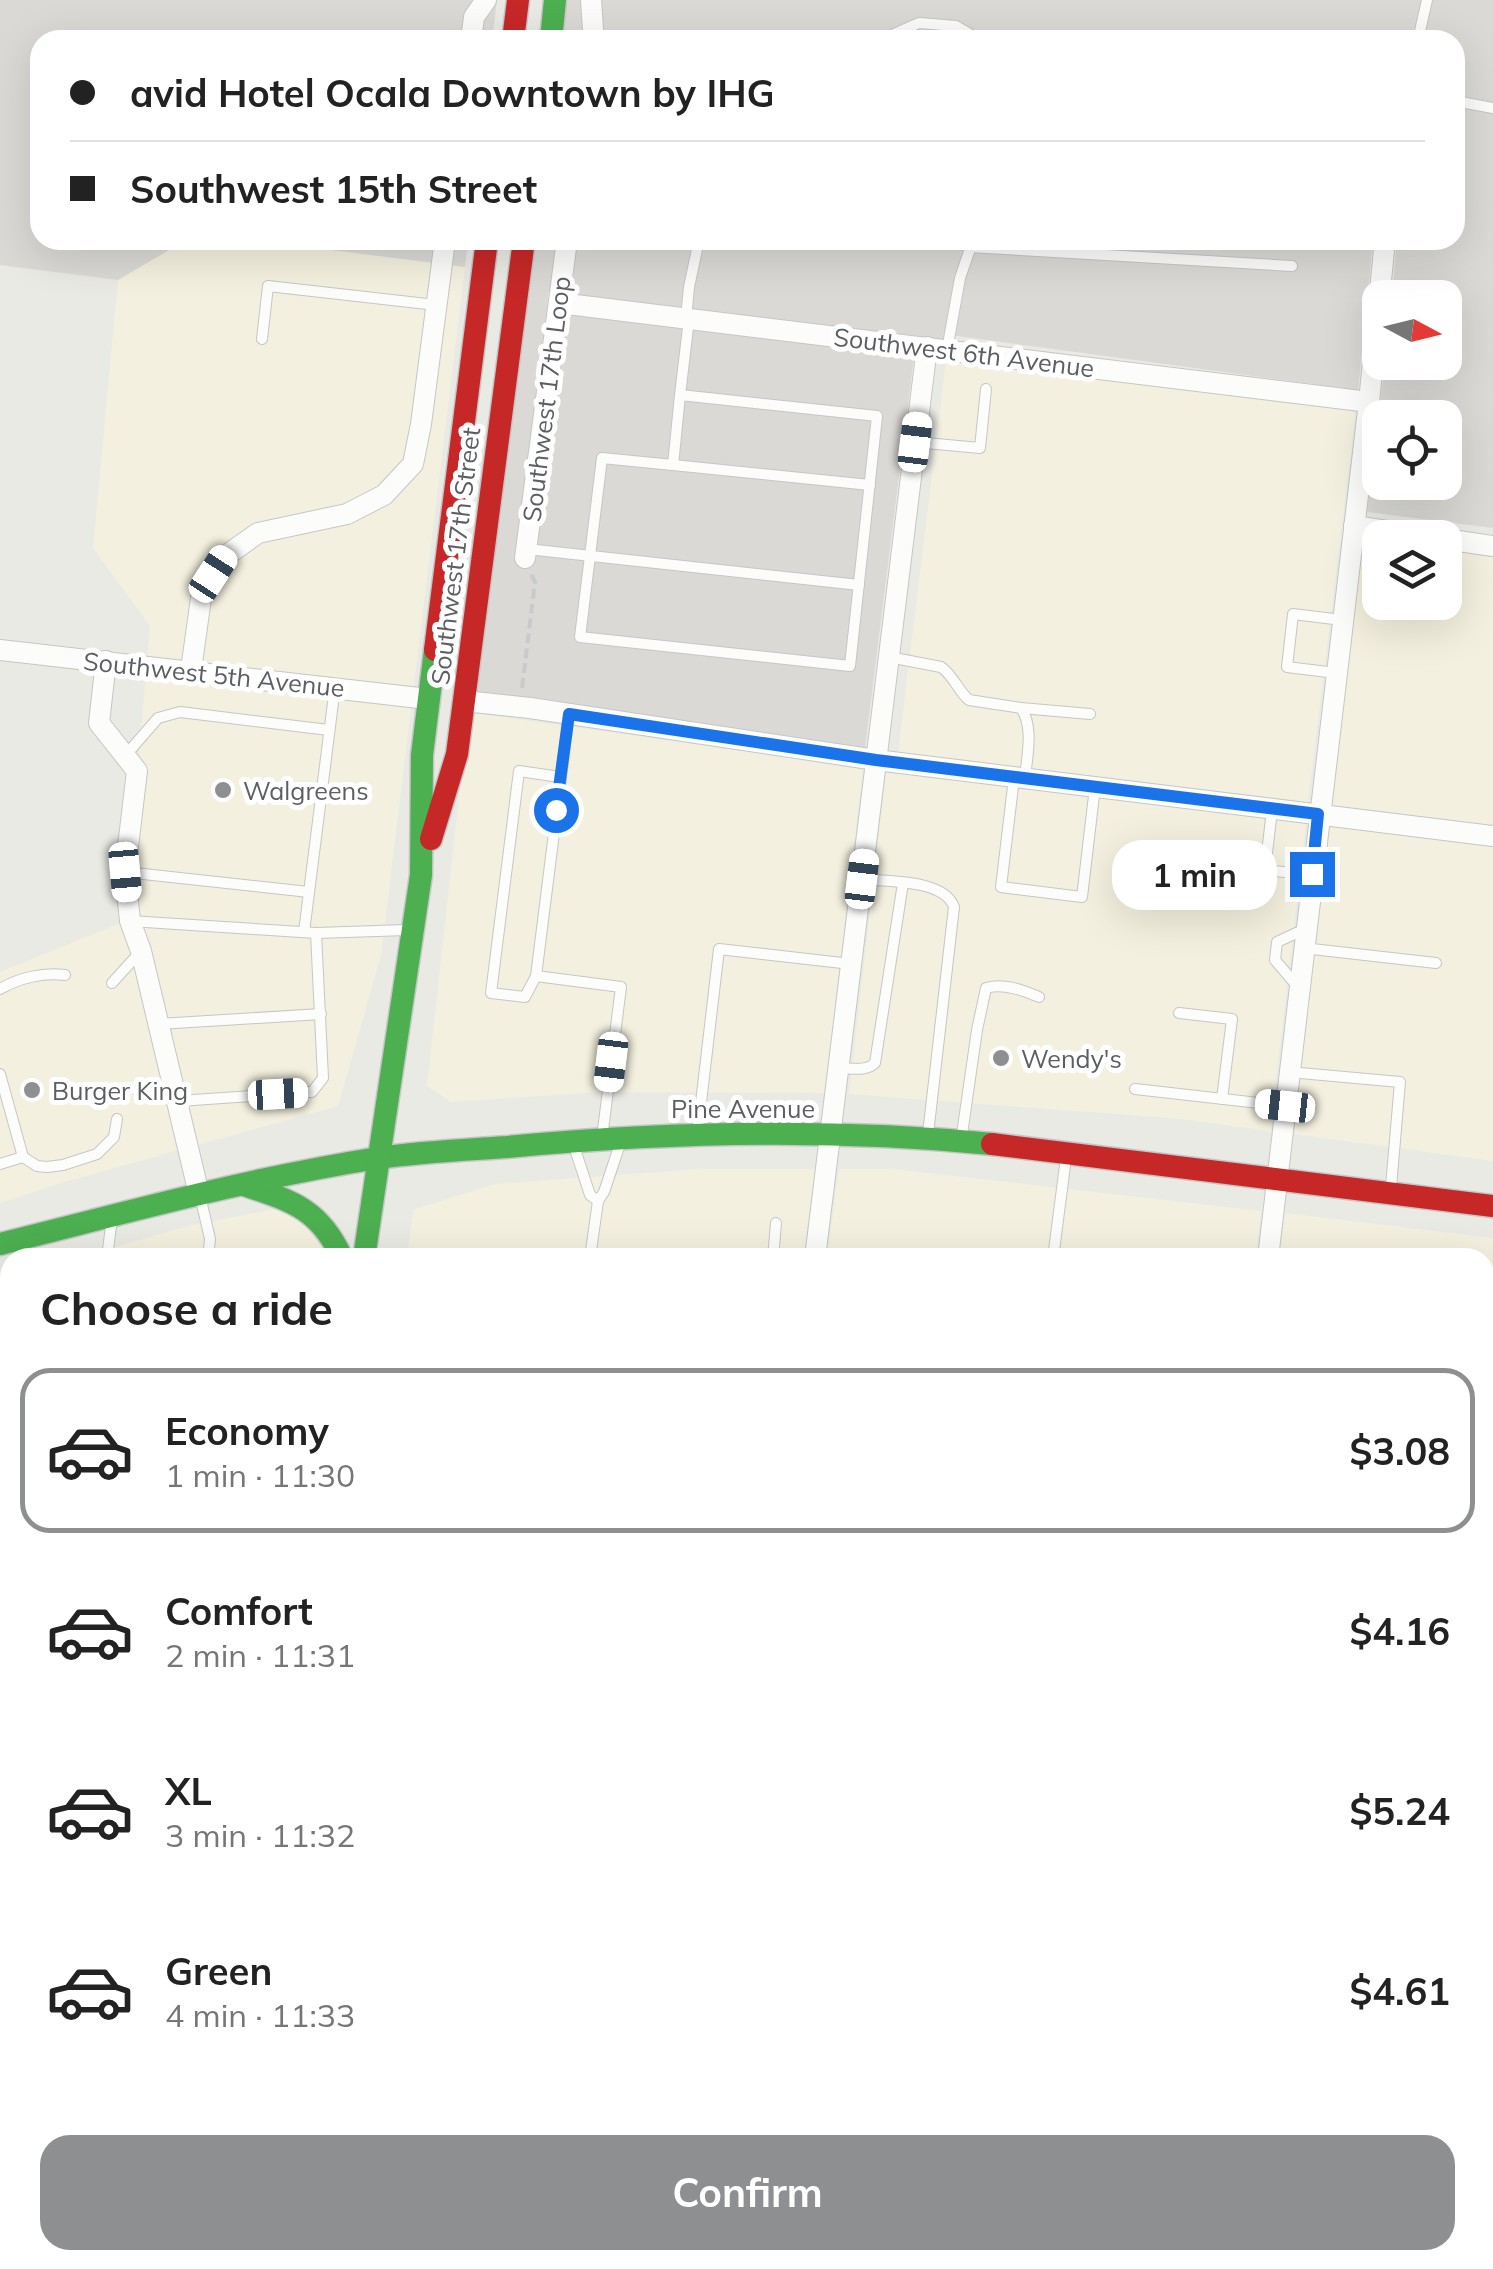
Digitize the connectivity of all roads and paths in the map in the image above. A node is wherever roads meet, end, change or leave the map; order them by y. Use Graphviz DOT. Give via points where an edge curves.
graph roads {
  1 [pos="486,0"];
  2 [pos="518,0"];
  3 [pos="555,0"];
  4 [pos="590,0"];
  5 [pos="1427,0"];
  6 [pos="473,30"];
  7 [pos="514,30"];
  8 [pos="552,30"];
  9 [pos="593,30"];
  10 [pos="903,30"];
  11 [pos="963,30"];
  12 [pos="1420,30"];
  13 [pos="1465,104"];
  14 [pos="1493,108"];
  15 [pos="444,250"];
  16 [pos="486,250"];
  17 [pos="523,250"];
  18 [pos="565,250"];
  19 [pos="697,250"];
  20 [pos="969,250"];
  21 [pos="1059,250"];
  22 [pos="1384,250"];
  23 [pos="1292,266"];
  24 [pos="558,304"];
  25 [pos="437,305"];
  26 [pos="688,319"];
  27 [pos="262,339"];
  28 [pos="937,349"];
  29 [pos="986,389"];
  30 [pos="680,395"];
  31 [pos="1369,400"];
  32 [pos="1362,401"];
  33 [pos="915,442"];
  34 [pos="1362,460"];
  35 [pos="673,464"];
  36 [pos="870,484"];
  37 [pos="1354,526"];
  38 [pos="1362,527"];
  39 [pos="1462,541"];
  40 [pos="1493,546"];
  41 [pos="526,554"];
  42 [pos="589,556"];
  43 [pos="859,585"];
  44 [pos="1342,620"];
  45 [pos="0,650"];
  46 [pos="888,657"];
  47 [pos="106,661"];
  48 [pos="192,670"];
  49 [pos="1336,673"];
  50 [pos="335,688"];
  51 [pos="428,698"];
  52 [pos="464,701"];
  53 [pos="519,707"];
  54 [pos="1021,708"];
  55 [pos="569,714"];
  56 [pos="1090,714"];
  57 [pos="329,730"];
  58 [pos="125,756"];
  59 [pos="876,760"];
  60 [pos="560,777"];
  61 [pos="1020,778"];
  62 [pos="1095,787"];
  63 [pos="1272,809"];
  64 [pos="1318,814"];
  65 [pos="1493,836"];
  66 [pos="125,872"];
  67 [pos="1312,874"];
  68 [pos="420,875"];
  69 [pos="862,879"];
  70 [pos="903,883"];
  71 [pos="310,892"];
  72 [pos="130,921"];
  73 [pos="413,929"];
  74 [pos="310,933"];
  75 [pos="1304,938"];
  76 [pos="141,951"];
  77 [pos="1436,962"];
  78 [pos="852,964"];
  79 [pos="64,975"];
  80 [pos="536,976"];
  81 [pos="112,983"];
  82 [pos="0,989"];
  83 [pos="1039,997"];
  84 [pos="1180,1013"];
  85 [pos="321,1014"];
  86 [pos="158,1024"];
  87 [pos="840,1068"];
  88 [pos="1289,1072"];
  89 [pos="0,1074"];
  90 [pos="1135,1089"];
  91 [pos="1222,1099"];
  92 [pos="178,1100"];
  93 [pos="1285,1106"];
  94 [pos="117,1120"];
  95 [pos="698,1135"];
  96 [pos="832,1135"];
  97 [pos="612,1138"];
  98 [pos="572,1140"];
  99 [pos="928,1140"];
  100 [pos="961,1141"];
  101 [pos="1067,1152"];
  102 [pos="23,1157"];
  103 [pos="380,1158"];
  104 [pos="0,1164"];
  105 [pos="1277,1178"];
  106 [pos="241,1184"];
  107 [pos="1390,1192"];
  108 [pos="200,1194"];
  109 [pos="598,1201"];
  110 [pos="1493,1206"];
  111 [pos="112,1215"];
  112 [pos="776,1224"];
  113 [pos="0,1244"];
  114 [pos="108,1248"];
  115 [pos="209,1248"];
  116 [pos="339,1248"];
  117 [pos="366,1248"];
  118 [pos="591,1248"];
  119 [pos="774,1248"];
  120 [pos="816,1248"];
  121 [pos="1055,1248"];
  122 [pos="1269,1248"];
  1 -- 6 [label="street"];
  2 -- 7 [label="main road"];
  3 -- 8 [label="main road"];
  4 -- 9 [label="street"];
  5 -- 12 [label="lane"];
  10 -- 11 [label="lane" via="920,23"];
  13 -- 14 [label="lane"];
  15 -- 25 [label="street"];
  16 -- 51 [label="main road, Southwest 17th Street"];
  17 -- 52 [label="main road, Southwest 17th Street"];
  18 -- 24 [label="street, Southwest 17th Loop"];
  19 -- 26 [label="lane"];
  20 -- 28 [label="lane"];
  21 -- 23 [label="lane"];
  22 -- 31 [label="street"];
  24 -- 26 [label="street, Southwest 6th Avenue"];
  24 -- 41 [label="street, Southwest 17th Loop"];
  25 -- 27 [label="lane" via="268,286"];
  25 -- 48 [label="street" via="413,464 384,495 347,514 258,533 224,557 202,591"];
  26 -- 28 [label="street, Southwest 6th Avenue"];
  26 -- 30 [label="lane"];
  28 -- 32 [label="street, Southwest 6th Avenue"];
  28 -- 33 [label="street"];
  29 -- 33 [label="lane" via="980,448"];
  30 -- 35 [label="lane"];
  30 -- 36 [label="lane" via="877,416"];
  33 -- 46 [label="street"];
  34 -- 37 [label="street"];
  35 -- 36 [label="lane"];
  35 -- 42 [label="lane" via="602,458"];
  36 -- 43 [label="lane"];
  37 -- 38 [label="street"];
  37 -- 44 [label="street"];
  39 -- 40 [label="street"];
  41 -- 42 [label="lane"];
  41 -- 53 [label="path" via="534,582"];
  42 -- 43 [label="lane"];
  42 -- 43 [label="lane" via="580,636 850,666"];
  44 -- 49 [label="street"];
  44 -- 49 [label="lane" via="1294,614 1287,667"];
  45 -- 47 [label="street, Southwest 5th Avenue"];
  46 -- 54 [label="lane" via="942,667 970,700"];
  46 -- 59 [label="street"];
  47 -- 48 [label="street, Southwest 5th Avenue"];
  47 -- 58 [label="street" via="100,724"];
  48 -- 50 [label="street, Southwest 5th Avenue"];
  49 -- 64 [label="street"];
  50 -- 51 [label="street, Southwest 5th Avenue"];
  50 -- 57 [label="lane"];
  51 -- 68 [label="main road, Southwest 17th Street"];
  52 -- 53 [label="street"];
  52 -- 68 [label="main road, Southwest 17th Street" via="456,754"];
  53 -- 55 [label="street"];
  54 -- 56 [label="lane"];
  54 -- 61 [label="lane" via="1028,727"];
  55 -- 59 [label="street"];
  55 -- 60 [label="lane"];
  57 -- 58 [label="lane" via="180,712 158,718"];
  57 -- 71 [label="lane"];
  58 -- 66 [label="street" via="137,772"];
  59 -- 61 [label="street"];
  59 -- 69 [label="street"];
  60 -- 80 [label="lane"];
  60 -- 80 [label="lane" via="519,771 491,993 525,997"];
  61 -- 62 [label="street"];
  61 -- 62 [label="lane" via="1001,887 1082,897"];
  62 -- 63 [label="street"];
  63 -- 64 [label="street"];
  63 -- 67 [label="lane" via="1265,870"];
  64 -- 65 [label="street"];
  64 -- 67 [label="street"];
  66 -- 71 [label="lane"];
  66 -- 72 [label="street"];
  67 -- 75 [label="street"];
  68 -- 73 [label="main road, Southwest 17th Street"];
  69 -- 70 [label="lane"];
  69 -- 78 [label="street"];
  70 -- 87 [label="lane" via="875,1063"];
  70 -- 99 [label="lane" via="944,892 954,907"];
  71 -- 74 [label="lane"];
  72 -- 74 [label="lane"];
  72 -- 76 [label="street"];
  73 -- 74 [label="lane"];
  73 -- 103 [label="main road, Southwest 17th Street"];
  74 -- 85 [label="lane"];
  75 -- 77 [label="lane"];
  75 -- 88 [label="street"];
  76 -- 81 [label="lane"];
  76 -- 86 [label="street"];
  78 -- 87 [label="street"];
  78 -- 95 [label="lane" via="719,949"];
  79 -- 82 [label="lane" via="48,973"];
  80 -- 97 [label="lane" via="621,987"];
  83 -- 100 [label="lane" via="986,988"];
  84 -- 91 [label="lane" via="1232,1020"];
  85 -- 86 [label="lane"];
  85 -- 92 [label="lane" via="323,1078 312,1092"];
  86 -- 92 [label="street"];
  87 -- 96 [label="street"];
  88 -- 93 [label="street"];
  88 -- 107 [label="lane" via="1400,1082"];
  89 -- 102 [label="lane"];
  90 -- 91 [label="lane"];
  91 -- 93 [label="lane"];
  92 -- 108 [label="street"];
  93 -- 105 [label="street"];
  94 -- 102 [label="lane" via="114,1137 98,1154 47,1167"];
  95 -- 96 [label="main road, Pine Avenue"];
  95 -- 97 [label="main road, Pine Avenue"];
  96 -- 99 [label="main road, Pine Avenue"];
  96 -- 120 [label="street"];
  97 -- 98 [label="main road, Pine Avenue"];
  97 -- 109 [label="lane"];
  98 -- 103 [label="main road, Pine Avenue"];
  98 -- 109 [label="lane"];
  99 -- 100 [label="main road, Pine Avenue"];
  100 -- 101 [label="main road, Pine Avenue"];
  101 -- 105 [label="main road, Pine Avenue"];
  101 -- 121 [label="lane"];
  102 -- 104 [label="lane"];
  103 -- 106 [label="main road, Pine Avenue"];
  103 -- 117 [label="main road, Southwest 17th Street"];
  105 -- 107 [label="main road, Pine Avenue"];
  105 -- 122 [label="street"];
  106 -- 108 [label="main road, Pine Avenue"];
  106 -- 116 [label="main road" via="302,1205"];
  107 -- 110 [label="main road, Pine Avenue"];
  108 -- 111 [label="main road, Pine Avenue"];
  108 -- 115 [label="lane"];
  109 -- 118 [label="lane"];
  111 -- 113 [label="main road, Pine Avenue"];
  111 -- 114 [label="lane"];
  112 -- 119 [label="lane"];
}
